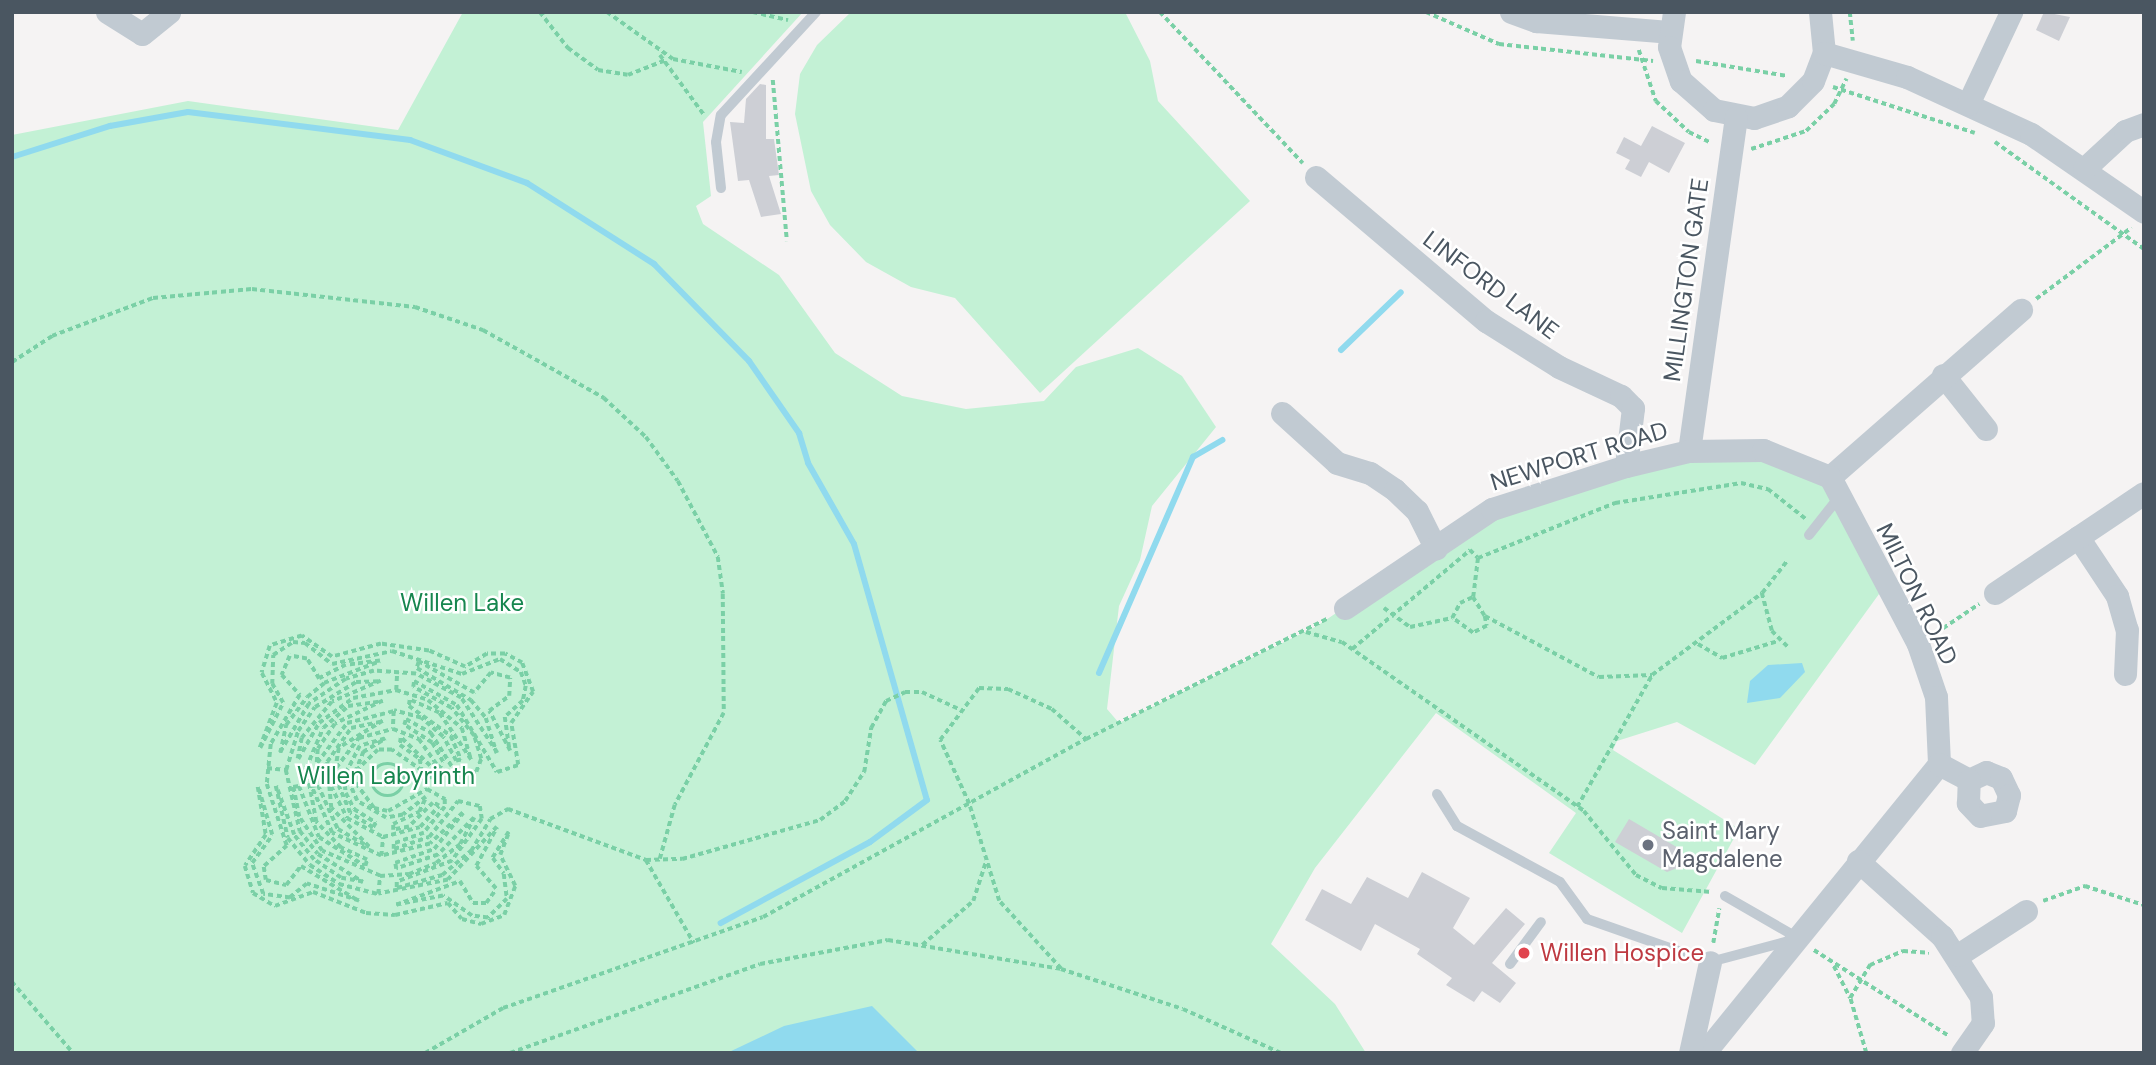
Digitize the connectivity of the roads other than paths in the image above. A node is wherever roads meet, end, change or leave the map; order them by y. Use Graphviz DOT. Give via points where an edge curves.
graph roads {
  1 [pos="107,12"];
  2 [pos="169,12"];
  3 [pos="816,12"];
  4 [pos="1511,12"];
  5 [pos="1820,12"];
  6 [pos="2011,12"];
  7 [pos="1672,22"];
  8 [pos="1824,53"];
  9 [pos="1968,104"];
  10 [pos="1736,117"];
  11 [pos="2144,124"];
  12 [pos="2084,169"];
  13 [pos="1316,177"];
  14 [pos="721,188"];
  15 [pos="2139,218"];
  16 [pos="2021,310"];
  17 [pos="1943,375"];
  18 [pos="1282,413"];
  19 [pos="1986,429"];
  20 [pos="1689,451"];
  21 [pos="1626,466"];
  22 [pos="1835,487"];
  23 [pos="2144,493"];
  24 [pos="1809,535"];
  25 [pos="2078,537"];
  26 [pos="1436,549"];
  27 [pos="1995,593"];
  28 [pos="1345,607"];
  29 [pos="2125,674"];
  30 [pos="1939,764"];
  31 [pos="1969,780"];
  32 [pos="1437,794"];
  33 [pos="1858,861"];
  34 [pos="1725,896"];
  35 [pos="2026,911"];
  36 [pos="1541,922"];
  37 [pos="1798,939"];
  38 [pos="1958,955"];
  39 [pos="1710,962"];
  40 [pos="1510,964"];
  41 [pos="1963,1050"];
  42 [pos="1690,1053"];
  43 [pos="1704,1053"];
  1 -- 2 [label="street" via="142,34"];
  3 -- 14 [label="lane" via="729,102 717,131"];
  4 -- 7 [label="street" via="1536,22"];
  5 -- 8 [label="street"];
  6 -- 9 [label="street"];
  7 -- 10 [label="street" via="1681,81 1695,98"];
  8 -- 9 [label="street" via="1907,76"];
  8 -- 10 [label="street" via="1813,81 1788,106"];
  9 -- 12 [label="street"];
  10 -- 20 [label="street, MILLINGTON GATE"];
  11 -- 12 [label="street" via="2126,131"];
  12 -- 15 [label="street"];
  13 -- 21 [label="street, LINFORD LANE" via="1486,321 1559,367 1621,396 1633,408"];
  16 -- 17 [label="street"];
  17 -- 19 [label="street"];
  17 -- 22 [label="street"];
  18 -- 26 [label="street" via="1337,463 1370,472 1395,490 1417,511"];
  20 -- 21 [label="street, NEWPORT ROAD"];
  20 -- 22 [label="street" via="1763,450"];
  21 -- 26 [label="street, NEWPORT ROAD" via="1514,498"];
  22 -- 24 [label="lane" via="1823,522"];
  22 -- 30 [label="street, MILTON ROAD" via="1918,644 1936,696"];
  23 -- 25 [label="street"];
  25 -- 27 [label="street"];
  25 -- 29 [label="street" via="2117,596 2127,629"];
  26 -- 28 [label="street, NEWPORT ROAD"];
  30 -- 31 [label="street"];
  30 -- 33 [label="street"];
  32 -- 39 [label="lane" via="1457,826 1560,882 1587,919"];
  33 -- 37 [label="street"];
  33 -- 38 [label="street"];
  34 -- 37 [label="lane"];
  35 -- 38 [label="street"];
  36 -- 40 [label="lane"];
  37 -- 39 [label="lane"];
  37 -- 43 [label="street"];
  38 -- 41 [label="street" via="1981,997 1983,1023"];
  39 -- 42 [label="street"];
}
